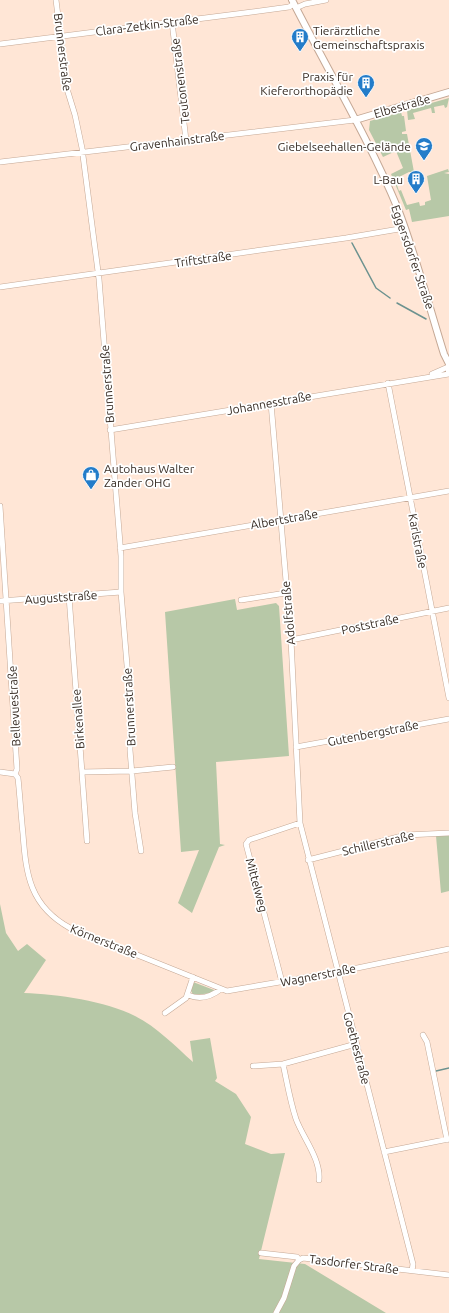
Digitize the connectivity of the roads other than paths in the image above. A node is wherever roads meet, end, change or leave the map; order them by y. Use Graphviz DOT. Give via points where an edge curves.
graph roads {
  1 [pos="56,0"];
  2 [pos="326,0"];
  3 [pos="294,4"];
  4 [pos="172,22"];
  5 [pos="61,36"];
  6 [pos="0,44"];
  7 [pos="449,92"];
  8 [pos="355,120"];
  9 [pos="186,140"];
  10 [pos="82,152"];
  11 [pos="0,162"];
  12 [pos="405,228"];
  13 [pos="99,274"];
  14 [pos="0,287"];
  15 [pos="442,344"];
  16 [pos="449,355"];
  17 [pos="449,368"];
  18 [pos="388,383"];
  19 [pos="271,403"];
  20 [pos="110,430"];
  21 [pos="449,491"];
  22 [pos="409,498"];
  23 [pos="0,506"];
  24 [pos="280,519"];
  25 [pos="120,548"];
  26 [pos="121,592"];
  27 [pos="286,593"];
  28 [pos="69,596"];
  29 [pos="241,600"];
  30 [pos="0,601"];
  31 [pos="7,601"];
  32 [pos="449,608"];
  33 [pos="431,612"];
  34 [pos="290,640"];
  35 [pos="449,698"];
  36 [pos="449,719"];
  37 [pos="296,747"];
  38 [pos="173,767"];
  39 [pos="132,771"];
  40 [pos="0,772"];
  41 [pos="82,772"];
  42 [pos="15,774"];
  43 [pos="300,824"];
  44 [pos="449,833"];
  45 [pos="87,841"];
  46 [pos="141,851"];
  47 [pos="25,856"];
  48 [pos="308,860"];
  49 [pos="449,949"];
  50 [pos="338,972"];
  51 [pos="193,977"];
  52 [pos="282,982"];
  53 [pos="222,989"];
  54 [pos="188,994"];
  55 [pos="164,1013"];
  56 [pos="423,1036"];
  57 [pos="356,1044"];
  58 [pos="283,1064"];
  59 [pos="253,1066"];
  60 [pos="448,1139"];
  61 [pos="384,1152"];
  62 [pos="318,1180"];
  63 [pos="261,1253"];
  64 [pos="299,1260"];
  65 [pos="412,1271"];
  66 [pos="449,1275"];
  67 [pos="276,1313"];
  1 -- 5 [label="street, Brunnerstraße"];
  2 -- 3 [label="street, Clara-Zetkin-Straße"];
  3 -- 4 [label="street, Clara-Zetkin-Straße" via="282,8"];
  3 -- 8 [label="street, Eggersdorfer Straße"];
  4 -- 5 [label="street, Clara-Zetkin-Straße"];
  4 -- 9 [label="street, Teutonenstraße"];
  5 -- 6 [label="street, Clara-Zetkin-Straße"];
  5 -- 10 [label="street, Brunnerstraße" via="68,94"];
  7 -- 8 [label="street, Elbestraße"];
  8 -- 9 [label="street, Gravenhainstraße"];
  8 -- 12 [label="street, Eggersdorfer Straße"];
  9 -- 10 [label="street, Gravenhainstraße"];
  10 -- 11 [label="street, Gravenhainstraße"];
  10 -- 13 [label="street, Brunnerstraße"];
  12 -- 13 [label="street, Triftstraße"];
  12 -- 15 [label="street, Eggersdorfer Straße"];
  13 -- 14 [label="street, Triftstraße"];
  13 -- 20 [label="street, Brunnerstraße"];
  15 -- 16 [label="street, Eggersdorfer Straße"];
  15 -- 17 [label="street, Eggersdorfer Straße"];
  17 -- 18 [label="street, Johannesstraße" via="427,376"];
  18 -- 19 [label="street, Johannesstraße"];
  18 -- 22 [label="street, Karlstraße"];
  19 -- 20 [label="street, Johannesstraße"];
  19 -- 24 [label="street, Adolfstraße"];
  20 -- 25 [label="street, Brunnerstraße"];
  21 -- 22 [label="street, Albertstraße"];
  22 -- 24 [label="street, Albertstraße"];
  22 -- 33 [label="street, Karlstraße"];
  23 -- 31 [label="street, Bellevuestraße"];
  24 -- 25 [label="street, Albertstraße"];
  24 -- 27 [label="street, Adolfstraße"];
  25 -- 26 [label="street, Brunnerstraße"];
  26 -- 28 [label="street, Auguststraße"];
  26 -- 39 [label="street, Brunnerstraße" via="131,714"];
  27 -- 29 [label="street"];
  27 -- 34 [label="street, Adolfstraße"];
  28 -- 31 [label="street, Auguststraße"];
  28 -- 41 [label="street, Birkenallee"];
  30 -- 31 [label="street, Auguststraße"];
  31 -- 42 [label="street, Bellevuestraße" via="17,764"];
  32 -- 33 [label="street, Poststraße"];
  33 -- 34 [label="street, Poststraße"];
  33 -- 35 [label="street, Karlstraße"];
  34 -- 37 [label="street, Adolfstraße"];
  36 -- 37 [label="street, Gutenbergstraße"];
  37 -- 43 [label="street, Adolfstraße"];
  38 -- 39 [label="street"];
  39 -- 41 [label="street"];
  39 -- 46 [label="street, Brunnerstraße"];
  40 -- 42 [label="street"];
  41 -- 45 [label="street, Birkenallee"];
  42 -- 47 [label="street, Bellevuestraße" via="18,778"];
  43 -- 48 [label="street, Goethestraße"];
  43 -- 52 [label="street, Mittelweg" via="249,840 246,844"];
  44 -- 48 [label="street, Schillerstraße" via="406,835"];
  47 -- 51 [label="street, Körnerstraße" via="34,894 60,922"];
  48 -- 50 [label="street, Goethestraße"];
  49 -- 50 [label="street, Wagnerstraße"];
  50 -- 52 [label="street, Wagnerstraße"];
  50 -- 57 [label="street, Goethestraße"];
  51 -- 53 [label="street, Körnerstraße"];
  51 -- 54 [label="street"];
  52 -- 53 [label="street, Wagnerstraße" via="232,991"];
  53 -- 54 [label="street, Wagnerstraße" via="206,997"];
  54 -- 55 [label="street"];
  56 -- 60 [label="street" via="427,1042"];
  57 -- 58 [label="street"];
  57 -- 61 [label="street, Goethestraße"];
  58 -- 59 [label="street"];
  58 -- 62 [label="street" via="297,1120 313,1156 319,1174"];
  60 -- 61 [label="street"];
  61 -- 65 [label="street, Goethestraße" via="413,1264"];
  63 -- 64 [label="street, Tasdorfer Straße" via="297,1257"];
  64 -- 65 [label="street, Tasdorfer Straße" via="303,1258"];
  64 -- 67 [label="street" via="294,1266 284,1298"];
  65 -- 66 [label="street, Tasdorfer Straße"];
}
